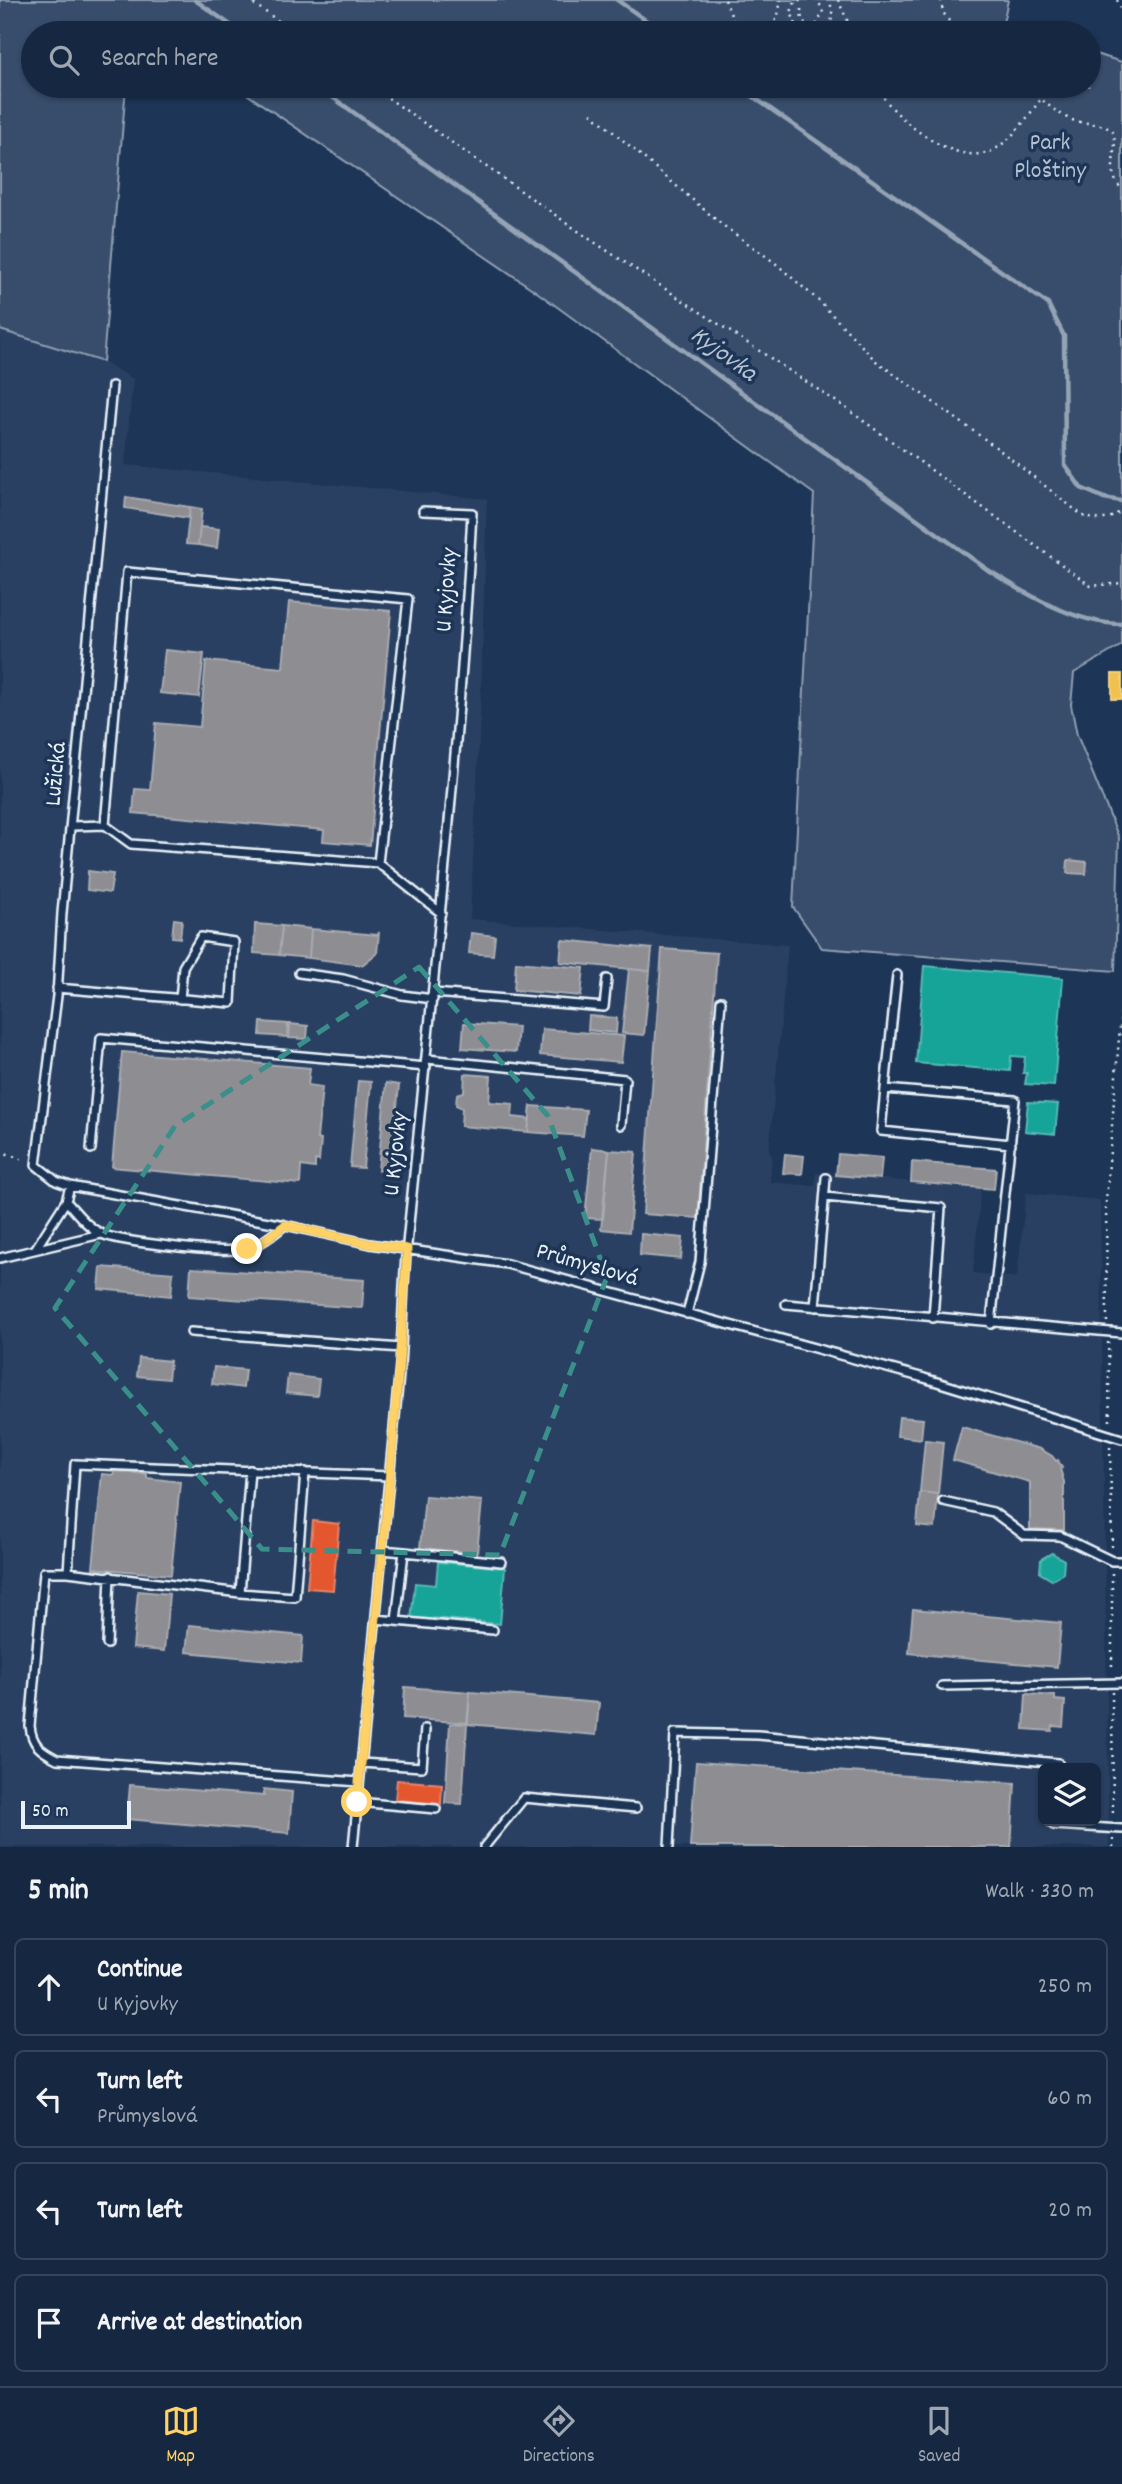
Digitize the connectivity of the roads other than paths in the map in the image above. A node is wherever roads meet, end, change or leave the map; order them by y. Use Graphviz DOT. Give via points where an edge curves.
graph roads {
  1 [pos="113,386"];
  2 [pos="423,511"];
  3 [pos="105,825"];
  4 [pos="72,826"];
  5 [pos="378,863"];
  6 [pos="441,913"];
  7 [pos="299,973"];
  8 [pos="897,975"];
  9 [pos="607,979"];
  10 [pos="57,988"];
  11 [pos="434,996"];
  12 [pos="180,999"];
  13 [pos="721,1001"];
  14 [pos="427,1059"];
  15 [pos="426,1068"];
  16 [pos="884,1089"];
  17 [pos="621,1125"];
  18 [pos="1011,1144"];
  19 [pos="91,1149"];
  20 [pos="36,1165"];
  21 [pos="826,1178"];
  22 [pos="70,1186"];
  23 [pos="825,1197"];
  24 [pos="66,1201"];
  25 [pos="285,1225"];
  26 [pos="102,1233"];
  27 [pos="36,1248"];
  28 [pos="407,1249"];
  29 [pos="0,1258"];
  30 [pos="786,1304"];
  31 [pos="815,1307"];
  32 [pos="687,1314"];
  33 [pos="933,1318"];
  34 [pos="991,1324"];
  35 [pos="191,1332"];
  36 [pos="1122,1333"];
  37 [pos="401,1348"];
  38 [pos="1122,1439"];
  39 [pos="250,1470"];
  40 [pos="305,1472"];
  41 [pos="390,1476"];
  42 [pos="943,1501"];
  43 [pos="382,1550"];
  44 [pos="404,1552"];
  45 [pos="1122,1561"];
  46 [pos="501,1562"];
  47 [pos="68,1572"];
  48 [pos="110,1576"];
  49 [pos="240,1593"];
  50 [pos="376,1619"];
  51 [pos="396,1621"];
  52 [pos="493,1630"];
  53 [pos="107,1644"];
  54 [pos="1122,1684"];
  55 [pos="942,1686"];
  56 [pos="425,1729"];
  57 [pos="361,1763"];
  58 [pos="1058,1763"];
  59 [pos="359,1782"];
  60 [pos="357,1802"];
  61 [pos="636,1808"];
  62 [pos="436,1809"];
  63 [pos="1070,1826"];
  64 [pos="1122,1829"];
  65 [pos="353,1847"];
  66 [pos="484,1847"];
  67 [pos="669,1847"];
  1 -- 4 [label="lane, Lužická"];
  2 -- 6 [label="lane, U Kyjovky" via="472,513"];
  3 -- 4 [label="lane"];
  3 -- 5 [label="lane" via="131,844"];
  3 -- 5 [label="lane" via="127,572 408,599"];
  4 -- 10 [label="lane, Lužická"];
  5 -- 6 [label="lane"];
  6 -- 11 [label="lane, U Kyjovky"];
  7 -- 11 [label="lane" via="402,995"];
  8 -- 16 [label="lane"];
  9 -- 11 [label="lane" via="604,1007"];
  10 -- 12 [label="lane"];
  10 -- 20 [label="lane, Lužická"];
  11 -- 14 [label="lane, U Kyjovky"];
  12 -- 12 [label="lane" via="231,1003 234,942 201,937 183,968"];
  13 -- 32 [label="lane" via="699,1262"];
  14 -- 15 [label="lane, U Kyjovky"];
  14 -- 17 [label="lane" via="625,1079"];
  15 -- 19 [label="lane" via="101,1038"];
  15 -- 28 [label="lane, U Kyjovky"];
  16 -- 18 [label="lane" via="881,1131"];
  16 -- 18 [label="lane" via="1015,1100"];
  18 -- 34 [label="lane"];
  20 -- 22 [label="lane, Průmyslová"];
  21 -- 23 [label="lane"];
  22 -- 24 [label="lane"];
  22 -- 25 [label="lane, Průmyslová"];
  23 -- 31 [label="lane"];
  23 -- 33 [label="lane" via="941,1208"];
  24 -- 26 [label="lane"];
  24 -- 27 [label="lane"];
  25 -- 26 [label="lane" via="261,1243 233,1251"];
  25 -- 28 [label="lane, Průmyslová"];
  26 -- 27 [label="lane"];
  27 -- 29 [label="lane"];
  28 -- 32 [label="lane, Průmyslová" via="507,1264"];
  28 -- 37 [label="lane, U Kyjovky"];
  30 -- 31 [label="lane"];
  31 -- 33 [label="lane"];
  32 -- 38 [label="lane, Průmyslová" via="925,1378"];
  33 -- 34 [label="lane"];
  34 -- 36 [label="lane"];
  35 -- 37 [label="lane"];
  37 -- 41 [label="lane, U Kyjovky"];
  39 -- 40 [label="lane"];
  39 -- 47 [label="lane" via="75,1464"];
  39 -- 49 [label="lane"];
  40 -- 41 [label="lane"];
  40 -- 49 [label="lane" via="295,1597"];
  41 -- 43 [label="lane, U Kyjovky"];
  42 -- 45 [label="lane" via="993,1512 1024,1535 1060,1536 1112,1562"];
  43 -- 44 [label="lane"];
  43 -- 50 [label="lane, U Kyjovky"];
  44 -- 46 [label="lane"];
  44 -- 51 [label="lane"];
  47 -- 48 [label="lane"];
  47 -- 59 [label="lane" via="44,1572 30,1726 40,1750 57,1759"];
  48 -- 49 [label="lane"];
  48 -- 53 [label="lane"];
  50 -- 51 [label="lane"];
  50 -- 57 [label="lane, U Kyjovky"];
  51 -- 52 [label="lane"];
  54 -- 55 [label="lane"];
  56 -- 57 [label="lane" via="422,1767"];
  57 -- 59 [label="lane, U Kyjovky"];
  58 -- 67 [label="lane" via="771,1736 675,1733"];
  59 -- 60 [label="lane, U Kyjovky"];
  60 -- 62 [label="lane"];
  60 -- 65 [label="lane, U Kyjovky"];
  61 -- 66 [label="lane" via="524,1798"];
  63 -- 64 [label="lane"];
}
